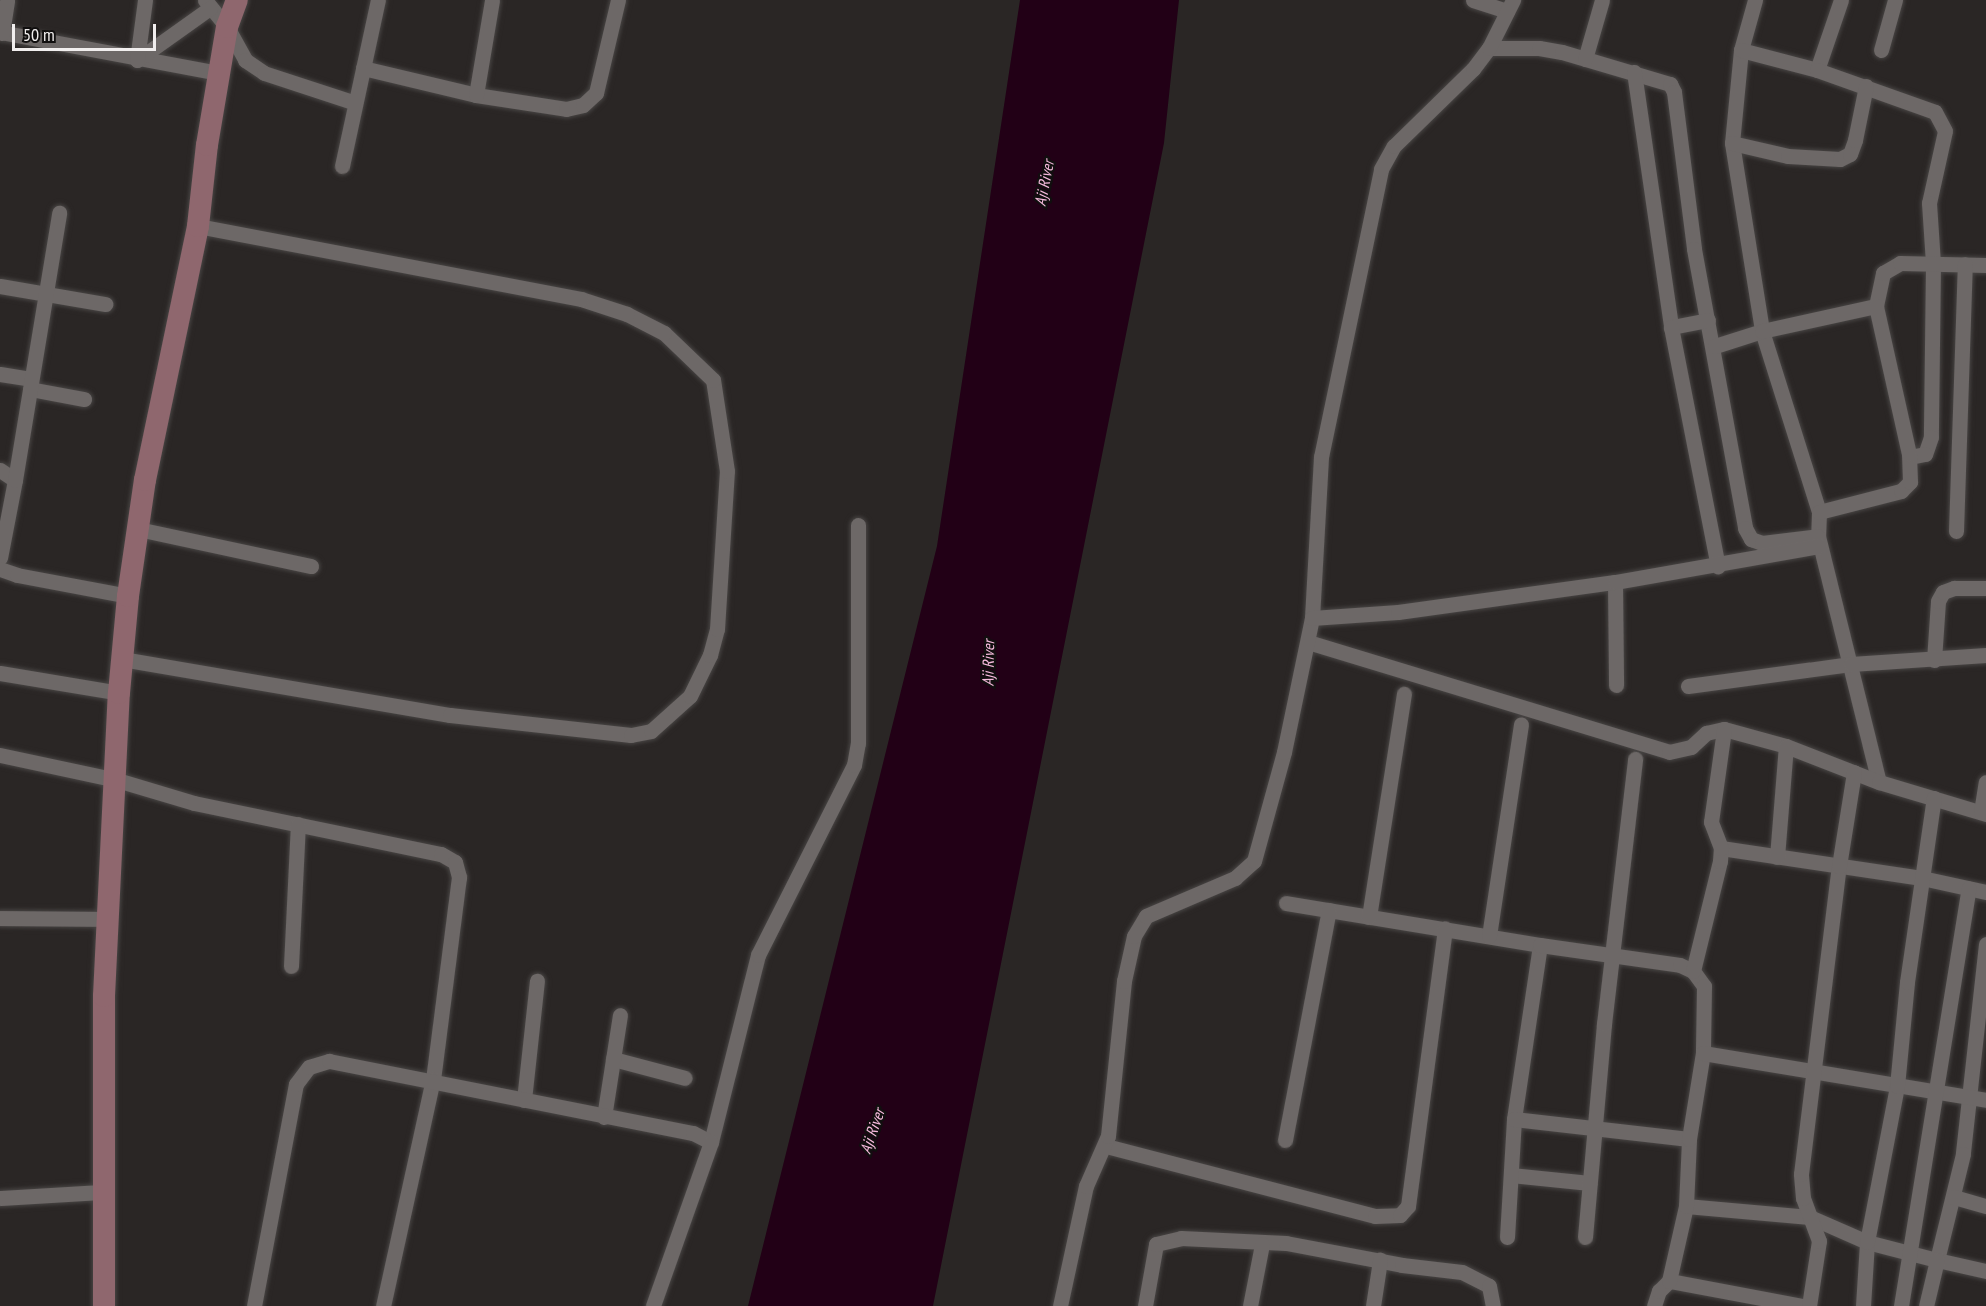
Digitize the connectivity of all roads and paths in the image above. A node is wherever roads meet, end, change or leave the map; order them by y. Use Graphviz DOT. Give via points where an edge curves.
graph roads {
  1 [pos="7,0"];
  2 [pos="145,0"];
  3 [pos="237,0"];
  4 [pos="378,0"];
  5 [pos="492,0"];
  6 [pos="618,0"];
  7 [pos="1473,0"];
  8 [pos="1602,0"];
  9 [pos="1755,0"];
  10 [pos="1841,0"];
  11 [pos="1895,0"];
  12 [pos="207,4"];
  13 [pos="1510,6"];
  14 [pos="227,27"];
  15 [pos="1,33"];
  16 [pos="1489,48"];
  17 [pos="1741,50"];
  18 [pos="1881,50"];
  19 [pos="1585,59"];
  20 [pos="137,60"];
  21 [pos="363,68"];
  22 [pos="1817,70"];
  23 [pos="1634,72"];
  24 [pos="219,73"];
  25 [pos="1866,86"];
  26 [pos="476,95"];
  27 [pos="355,103"];
  28 [pos="1732,143"];
  29 [pos="342,166"];
  30 [pos="59,213"];
  31 [pos="198,226"];
  32 [pos="1933,264"];
  33 [pos="1965,264"];
  34 [pos="1986,265"];
  35 [pos="0,286"];
  36 [pos="45,294"];
  37 [pos="105,304"];
  38 [pos="1876,306"];
  39 [pos="1708,320"];
  40 [pos="1671,327"];
  41 [pos="1762,331"];
  42 [pos="1715,346"];
  43 [pos="0,374"];
  44 [pos="30,384"];
  45 [pos="84,399"];
  46 [pos="1910,457"];
  47 [pos="0,470"];
  48 [pos="15,480"];
  49 [pos="1819,512"];
  50 [pos="858,525"];
  51 [pos="138,529"];
  52 [pos="1956,531"];
  53 [pos="1819,541"];
  54 [pos="0,558"];
  55 [pos="311,566"];
  56 [pos="1718,566"];
  57 [pos="0,569"];
  58 [pos="1615,582"];
  59 [pos="1986,588"];
  60 [pos="128,596"];
  61 [pos="1312,618"];
  62 [pos="1308,642"];
  63 [pos="1986,655"];
  64 [pos="122,659"];
  65 [pos="1935,660"];
  66 [pos="1851,664"];
  67 [pos="0,673"];
  68 [pos="1616,686"];
  69 [pos="1688,686"];
  70 [pos="119,693"];
  71 [pos="1404,694"];
  72 [pos="1521,724"];
  73 [pos="1724,729"];
  74 [pos="1786,746"];
  75 [pos="0,755"];
  76 [pos="1635,759"];
  77 [pos="1854,772"];
  78 [pos="117,780"];
  79 [pos="1879,782"];
  80 [pos="1986,782"];
  81 [pos="1934,798"];
  82 [pos="1984,813"];
  83 [pos="298,824"];
  84 [pos="1721,848"];
  85 [pos="1777,857"];
  86 [pos="1839,866"];
  87 [pos="1922,878"];
  88 [pos="1968,888"];
  89 [pos="1986,892"];
  90 [pos="1286,903"];
  91 [pos="1329,910"];
  92 [pos="1369,917"];
  93 [pos="0,918"];
  94 [pos="109,919"];
  95 [pos="1445,928"];
  96 [pos="1489,936"];
  97 [pos="1986,944"];
  98 [pos="1540,945"];
  99 [pos="1612,957"];
  100 [pos="291,966"];
  101 [pos="1693,971"];
  102 [pos="537,981"];
  103 [pos="620,1015"];
  104 [pos="1702,1053"];
  105 [pos="613,1059"];
  106 [pos="1813,1072"];
  107 [pos="685,1078"];
  108 [pos="433,1079"];
  109 [pos="1897,1086"];
  110 [pos="1936,1092"];
  111 [pos="1978,1099"];
  112 [pos="524,1100"];
  113 [pos="604,1117"];
  114 [pos="1514,1119"];
  115 [pos="1594,1128"];
  116 [pos="1689,1139"];
  117 [pos="1285,1140"];
  118 [pos="711,1142"];
  119 [pos="1106,1146"];
  120 [pos="1511,1175"];
  121 [pos="1590,1183"];
  122 [pos="102,1192"];
  123 [pos="1954,1197"];
  124 [pos="0,1198"];
  125 [pos="1686,1206"];
  126 [pos="1986,1206"];
  127 [pos="1810,1217"];
  128 [pos="1507,1236"];
  129 [pos="1585,1237"];
  130 [pos="1867,1242"];
  131 [pos="1262,1244"];
  132 [pos="1912,1253"];
  133 [pos="1380,1260"];
  134 [pos="1937,1260"];
  135 [pos="1986,1271"];
  136 [pos="1669,1281"];
  137 [pos="104,1306"];
  138 [pos="254,1306"];
  139 [pos="383,1306"];
  140 [pos="653,1306"];
  141 [pos="1059,1306"];
  142 [pos="1145,1306"];
  143 [pos="1250,1306"];
  144 [pos="1373,1306"];
  145 [pos="1493,1306"];
  146 [pos="1654,1306"];
  147 [pos="1803,1306"];
  148 [pos="1809,1306"];
  149 [pos="1863,1306"];
  150 [pos="1901,1306"];
  151 [pos="1926,1306"];
  1 -- 15 [label="street"];
  2 -- 20 [label="street"];
  3 -- 14 [label="main road"];
  4 -- 21 [label="street"];
  5 -- 26 [label="street"];
  6 -- 26 [label="street" via="596,93 583,105 566,109"];
  7 -- 13 [label="street"];
  8 -- 19 [label="street"];
  9 -- 17 [label="street"];
  10 -- 22 [label="street"];
  11 -- 18 [label="street"];
  12 -- 14 [label="street"];
  12 -- 20 [label="street"];
  13 -- 16 [label="street"];
  14 -- 24 [label="main road"];
  14 -- 27 [label="street" via="245,60 264,73"];
  15 -- 20 [label="street"];
  16 -- 19 [label="street" via="1539,48"];
  16 -- 61 [label="street" via="1473,69 1394,146 1381,169 1321,457"];
  17 -- 22 [label="street"];
  17 -- 28 [label="street"];
  19 -- 23 [label="street"];
  20 -- 24 [label="street"];
  21 -- 26 [label="street"];
  21 -- 27 [label="street"];
  22 -- 25 [label="street"];
  23 -- 39 [label="street" via="1670,84 1674,92 1694,249"];
  23 -- 40 [label="street"];
  24 -- 31 [label="main road"];
  25 -- 28 [label="street" via="1855,140 1850,154 1840,159 1788,156"];
  25 -- 32 [label="street" via="1935,112 1942,120 1945,131 1929,203"];
  27 -- 29 [label="street"];
  28 -- 41 [label="street"];
  30 -- 36 [label="street"];
  31 -- 51 [label="main road"];
  31 -- 64 [label="street" via="580,299 664,333 713,380 727,471 717,629 710,655 690,696 651,731 631,735 450,715"];
  32 -- 33 [label="street"];
  32 -- 38 [label="street" via="1890,266 1883,273"];
  32 -- 46 [label="street" via="1931,437 1925,454"];
  33 -- 34 [label="street"];
  33 -- 52 [label="street"];
  35 -- 36 [label="street"];
  36 -- 37 [label="street"];
  36 -- 44 [label="street"];
  38 -- 41 [label="street"];
  38 -- 46 [label="street"];
  39 -- 40 [label="street"];
  39 -- 42 [label="street"];
  40 -- 56 [label="street"];
  41 -- 42 [label="street"];
  41 -- 49 [label="street"];
  42 -- 53 [label="street" via="1751,539 1762,543"];
  43 -- 44 [label="street"];
  44 -- 45 [label="street"];
  44 -- 48 [label="street"];
  46 -- 49 [label="street" via="1910,482 1901,491"];
  47 -- 48 [label="street"];
  48 -- 54 [label="street"];
  49 -- 53 [label="street"];
  50 -- 118 [label="street" via="858,743 854,765 758,956"];
  51 -- 55 [label="street"];
  51 -- 60 [label="main road"];
  53 -- 56 [label="street"];
  53 -- 66 [label="street"];
  56 -- 58 [label="street"];
  57 -- 60 [label="street"];
  58 -- 61 [label="street" via="1398,612"];
  58 -- 68 [label="street"];
  59 -- 65 [label="street" via="1943,592 1938,601"];
  60 -- 64 [label="main road"];
  61 -- 62 [label="street"];
  62 -- 73 [label="street" via="1669,752 1691,747 1706,733"];
  62 -- 119 [label="street" via="1284,752 1254,861 1235,878 1146,916 1134,936 1124,981"];
  63 -- 65 [label="street"];
  64 -- 70 [label="main road"];
  65 -- 66 [label="street"];
  66 -- 69 [label="street"];
  66 -- 79 [label="street"];
  67 -- 70 [label="street"];
  70 -- 78 [label="main road"];
  71 -- 92 [label="street"];
  72 -- 96 [label="street"];
  73 -- 74 [label="street"];
  73 -- 84 [label="street" via="1711,812"];
  74 -- 77 [label="street"];
  74 -- 85 [label="street"];
  75 -- 78 [label="street"];
  76 -- 99 [label="street"];
  77 -- 79 [label="street"];
  77 -- 86 [label="street"];
  78 -- 83 [label="street" via="194,803"];
  78 -- 94 [label="main road"];
  79 -- 81 [label="street"];
  80 -- 82 [label="street"];
  81 -- 82 [label="street"];
  81 -- 87 [label="street"];
  83 -- 100 [label="street"];
  83 -- 108 [label="street" via="441,854 455,862 459,877"];
  84 -- 85 [label="street"];
  84 -- 101 [label="street"];
  85 -- 86 [label="street"];
  86 -- 87 [label="street"];
  86 -- 106 [label="street"];
  87 -- 88 [label="street"];
  87 -- 109 [label="street"];
  88 -- 89 [label="street"];
  88 -- 110 [label="street"];
  90 -- 91 [label="street"];
  91 -- 92 [label="street"];
  91 -- 117 [label="street"];
  92 -- 95 [label="street"];
  93 -- 94 [label="street"];
  94 -- 122 [label="main road"];
  95 -- 96 [label="street"];
  95 -- 119 [label="street" via="1408,1206 1400,1215 1375,1216"];
  96 -- 98 [label="street"];
  97 -- 111 [label="street"];
  98 -- 99 [label="street"];
  98 -- 114 [label="street"];
  99 -- 101 [label="street" via="1680,965"];
  99 -- 115 [label="street"];
  101 -- 104 [label="street" via="1704,986"];
  102 -- 112 [label="street"];
  103 -- 105 [label="street"];
  104 -- 106 [label="street"];
  104 -- 116 [label="street"];
  105 -- 107 [label="street"];
  105 -- 113 [label="street"];
  106 -- 109 [label="street"];
  106 -- 127 [label="street" via="1801,1174"];
  108 -- 112 [label="street"];
  108 -- 138 [label="street" via="329,1061 309,1067 296,1084"];
  108 -- 139 [label="street"];
  109 -- 110 [label="street"];
  109 -- 130 [label="street"];
  110 -- 111 [label="street"];
  110 -- 132 [label="street"];
  111 -- 123 [label="street"];
  112 -- 113 [label="street"];
  113 -- 118 [label="street" via="693,1133"];
  114 -- 115 [label="street"];
  114 -- 120 [label="street"];
  115 -- 116 [label="street"];
  115 -- 121 [label="street"];
  116 -- 125 [label="street"];
  118 -- 140 [label="street"];
  119 -- 141 [label="street" via="1086,1186"];
  120 -- 121 [label="street"];
  120 -- 128 [label="street"];
  121 -- 129 [label="street"];
  122 -- 124 [label="street"];
  122 -- 137 [label="main road"];
  123 -- 126 [label="street"];
  123 -- 134 [label="street"];
  125 -- 127 [label="street"];
  125 -- 136 [label="street"];
  127 -- 130 [label="street"];
  127 -- 148 [label="street" via="1819,1241"];
  130 -- 132 [label="street"];
  130 -- 149 [label="street"];
  131 -- 133 [label="street" via="1286,1243"];
  131 -- 142 [label="street" via="1181,1238 1156,1244"];
  131 -- 143 [label="street"];
  132 -- 134 [label="street"];
  132 -- 150 [label="street"];
  133 -- 144 [label="street"];
  133 -- 145 [label="street" via="1476,1277 1489,1286"];
  134 -- 135 [label="street"];
  134 -- 151 [label="street"];
  136 -- 146 [label="street" via="1659,1291"];
  136 -- 147 [label="street"];
}
